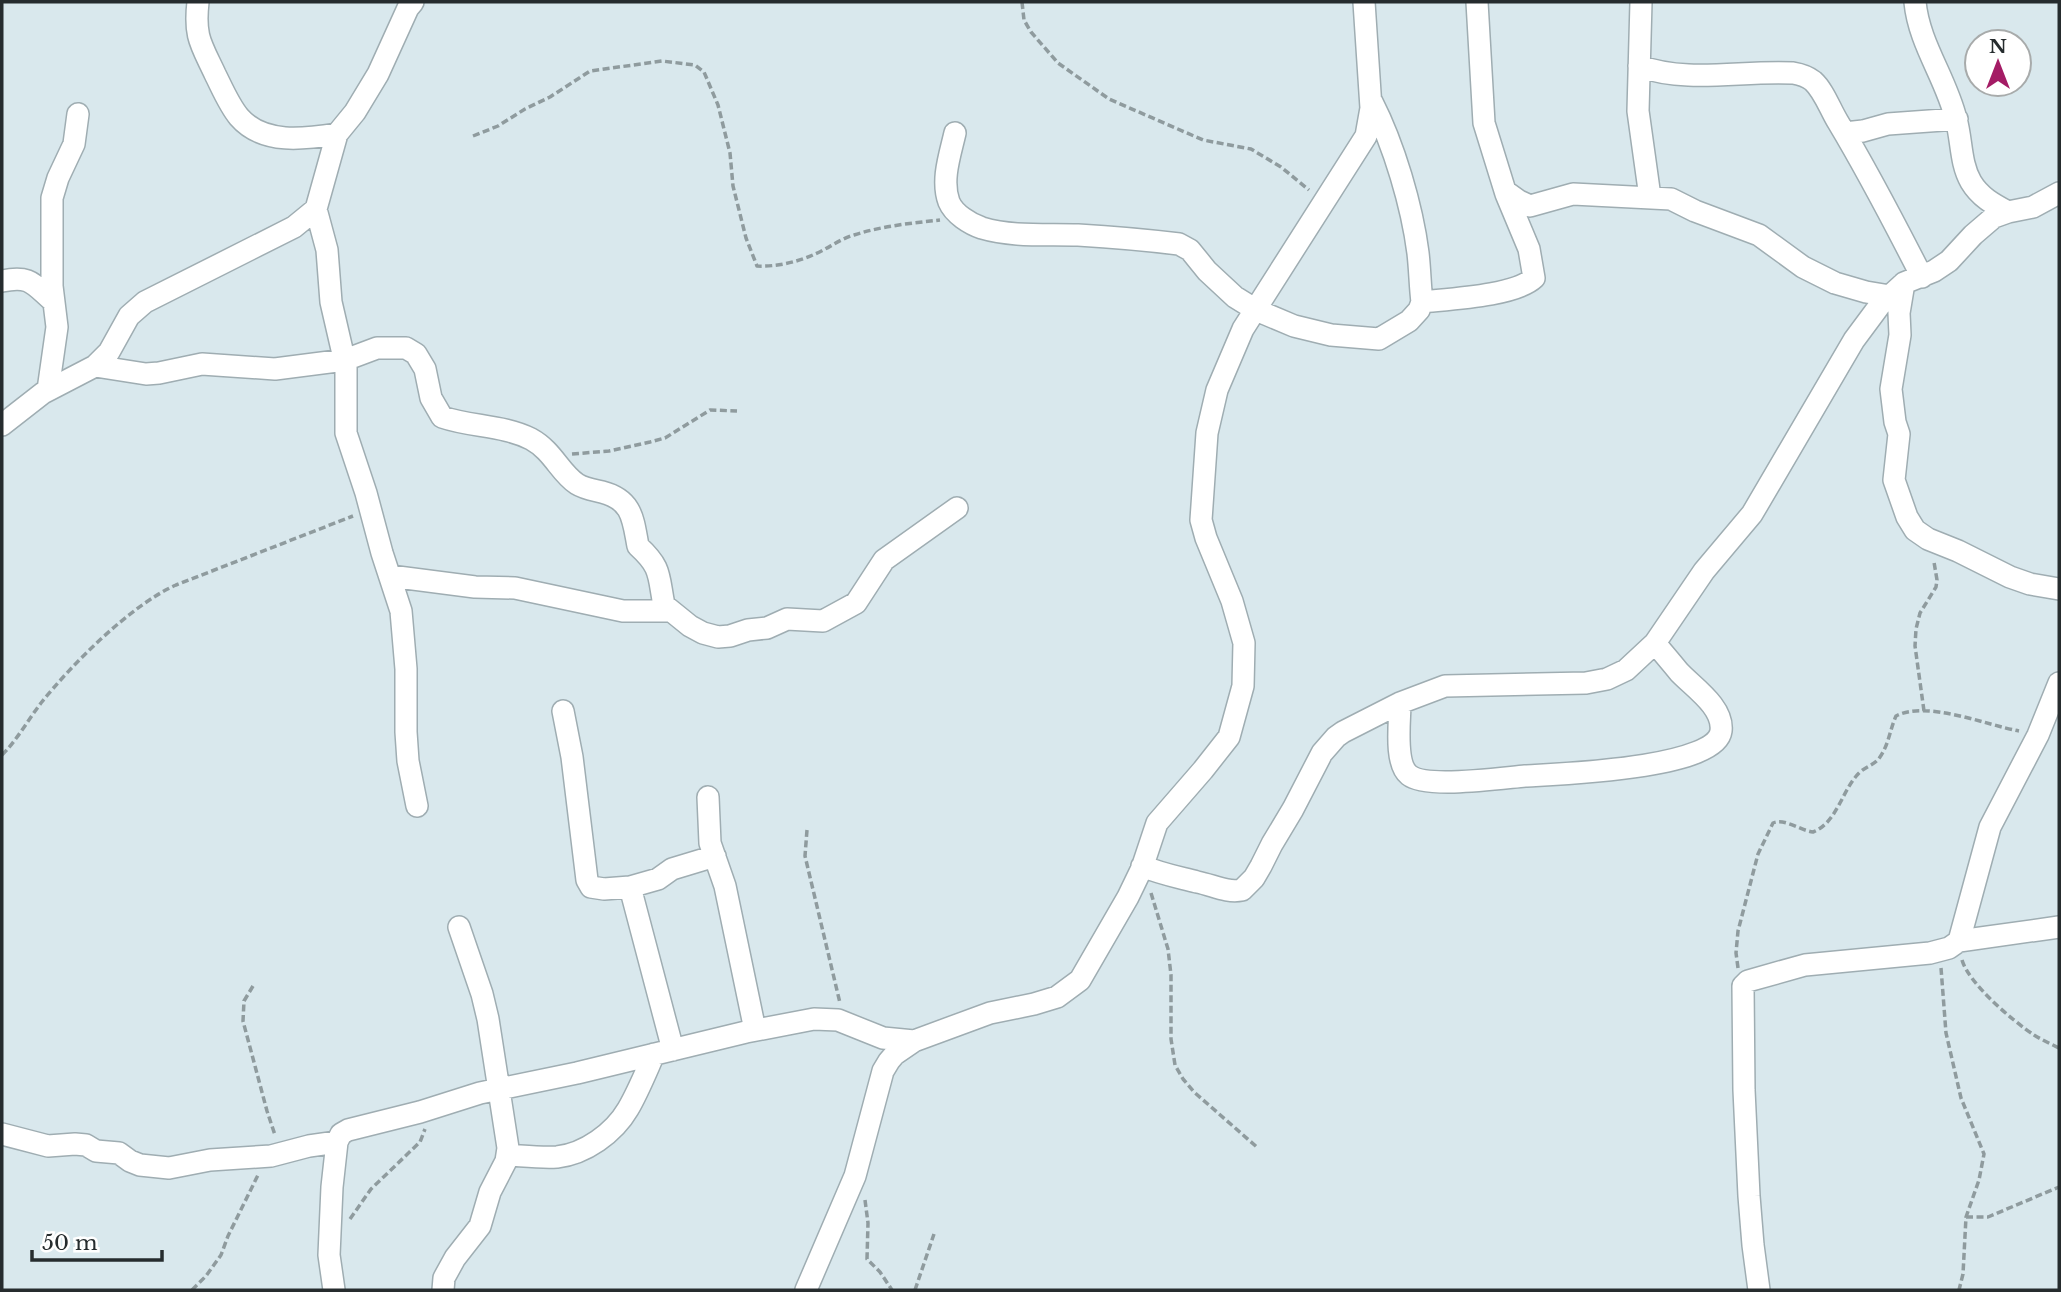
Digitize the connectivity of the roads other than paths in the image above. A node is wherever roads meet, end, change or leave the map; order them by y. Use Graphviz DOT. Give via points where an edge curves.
graph roads {
  1 [pos="198,2"];
  2 [pos="413,2"];
  3 [pos="1364,2"];
  4 [pos="1478,2"];
  5 [pos="1641,2"];
  6 [pos="1915,2"];
  7 [pos="1639,66"];
  8 [pos="1370,99"];
  9 [pos="78,114"];
  10 [pos="1956,119"];
  11 [pos="955,133"];
  12 [pos="1845,133"];
  13 [pos="337,134"];
  14 [pos="1505,191"];
  15 [pos="2059,193"];
  16 [pos="1650,197"];
  17 [pos="316,209"];
  18 [pos="2008,212"];
  19 [pos="2,281"];
  20 [pos="1905,285"];
  21 [pos="54,302"];
  22 [pos="1422,302"];
  23 [pos="1256,310"];
  24 [pos="345,360"];
  25 [pos="95,366"];
  26 [pos="48,390"];
  27 [pos="2,425"];
  28 [pos="957,508"];
  29 [pos="390,576"];
  30 [pos="2059,589"];
  31 [pos="669,611"];
  32 [pos="1655,643"];
  33 [pos="2059,683"];
  34 [pos="1400,703"];
  35 [pos="563,711"];
  36 [pos="708,797"];
  37 [pos="417,806"];
  38 [pos="715,856"];
  39 [pos="1142,867"];
  40 [pos="630,887"];
  41 [pos="459,927"];
  42 [pos="2059,927"];
  43 [pos="1959,940"];
  44 [pos="755,1030"];
  45 [pos="914,1041"];
  46 [pos="664,1052"];
  47 [pos="500,1089"];
  48 [pos="2,1134"];
  49 [pos="337,1142"];
  50 [pos="507,1155"];
  51 [pos="334,1290"];
  52 [pos="443,1290"];
  53 [pos="806,1290"];
  54 [pos="1759,1290"];
  1 -- 13 [label="street" via="199,40 242,120 283,138"];
  2 -- 13 [label="street" via="378,75"];
  3 -- 8 [label="street"];
  4 -- 14 [label="street" via="1483,116"];
  5 -- 7 [label="street"];
  6 -- 10 [label="street" via="1919,30"];
  7 -- 12 [label="street" via="1698,76 1797,74 1812,80"];
  7 -- 16 [label="street" via="1638,111"];
  8 -- 22 [label="street" via="1399,172 1418,253"];
  8 -- 23 [label="street" via="1366,136"];
  9 -- 21 [label="street" via="74,144 52,198"];
  10 -- 12 [label="street" via="1888,124"];
  10 -- 18 [label="street" via="1972,184 1987,201"];
  11 -- 23 [label="street" via="946,172 947,193 951,206 963,218 982,228 1029,235 1179,244 1235,297"];
  12 -- 20 [label="street" via="1866,170"];
  13 -- 17 [label="street"];
  14 -- 16 [label="street" via="1530,206 1573,194"];
  14 -- 22 [label="street" via="1529,249 1533,279 1499,292"];
  15 -- 18 [label="street"];
  16 -- 20 [label="street" via="1675,200 1759,235 1803,267 1835,283 1866,292"];
  17 -- 24 [label="street"];
  17 -- 25 [label="street" via="295,227 136,309"];
  18 -- 20 [label="street" via="1982,226 1934,271"];
  19 -- 21 [label="street" via="27,280"];
  20 -- 30 [label="street" via="1891,389 1899,434 1894,480 1907,517 1928,539 2010,577"];
  20 -- 32 [label="street" via="1874,313 1854,340 1752,514 1699,578"];
  21 -- 26 [label="street" via="57,327"];
  22 -- 23 [label="street" via="1404,325 1379,339 1332,335"];
  23 -- 39 [label="street" via="1217,390 1207,433 1201,503 1203,531 1242,633 1243,686 1229,737 1157,823"];
  24 -- 25 [label="street" via="275,369 202,364 159,373"];
  24 -- 29 [label="street" via="346,433"];
  24 -- 31 [label="street" via="377,348 406,348 425,369 431,398 442,417 530,439 579,485 615,497 630,511 638,546 655,564"];
  25 -- 26 [label="street"];
  26 -- 27 [label="street"];
  28 -- 31 [label="street" via="884,560 856,603 823,621 787,619 767,628 719,637"];
  29 -- 31 [label="street" via="515,589 623,611"];
  29 -- 37 [label="street" via="404,626 408,761"];
  32 -- 34 [label="street" via="1626,670 1607,679 1555,685 1445,686"];
  32 -- 34 [label="street" via="1718,713 1721,726 1709,747 1620,770 1450,782 1419,780 1402,766"];
  33 -- 43 [label="street" via="2038,735 1990,827"];
  34 -- 39 [label="street" via="1329,744 1246,888 1225,890"];
  35 -- 40 [label="street" via="586,880 594,888"];
  36 -- 38 [label="street"];
  38 -- 40 [label="street"];
  38 -- 44 [label="street"];
  39 -- 45 [label="street" via="1087,970 1066,992"];
  40 -- 46 [label="street"];
  41 -- 47 [label="street" via="482,994"];
  42 -- 43 [label="street"];
  43 -- 54 [label="street" via="1938,952 1805,965 1743,986 1749,1196"];
  44 -- 45 [label="street" via="828,1019 883,1038"];
  44 -- 46 [label="street"];
  45 -- 53 [label="street" via="895,1054 883,1071 855,1176"];
  46 -- 47 [label="street"];
  46 -- 50 [label="street" via="615,1127 599,1139 577,1153 557,1157"];
  47 -- 49 [label="street" via="348,1130"];
  47 -- 50 [label="street"];
  48 -- 49 [label="street" via="53,1146 86,1145 119,1153 135,1163 172,1168 277,1155"];
  49 -- 51 [label="street" via="329,1255"];
  50 -- 52 [label="street" via="480,1226 454,1258"];
}
